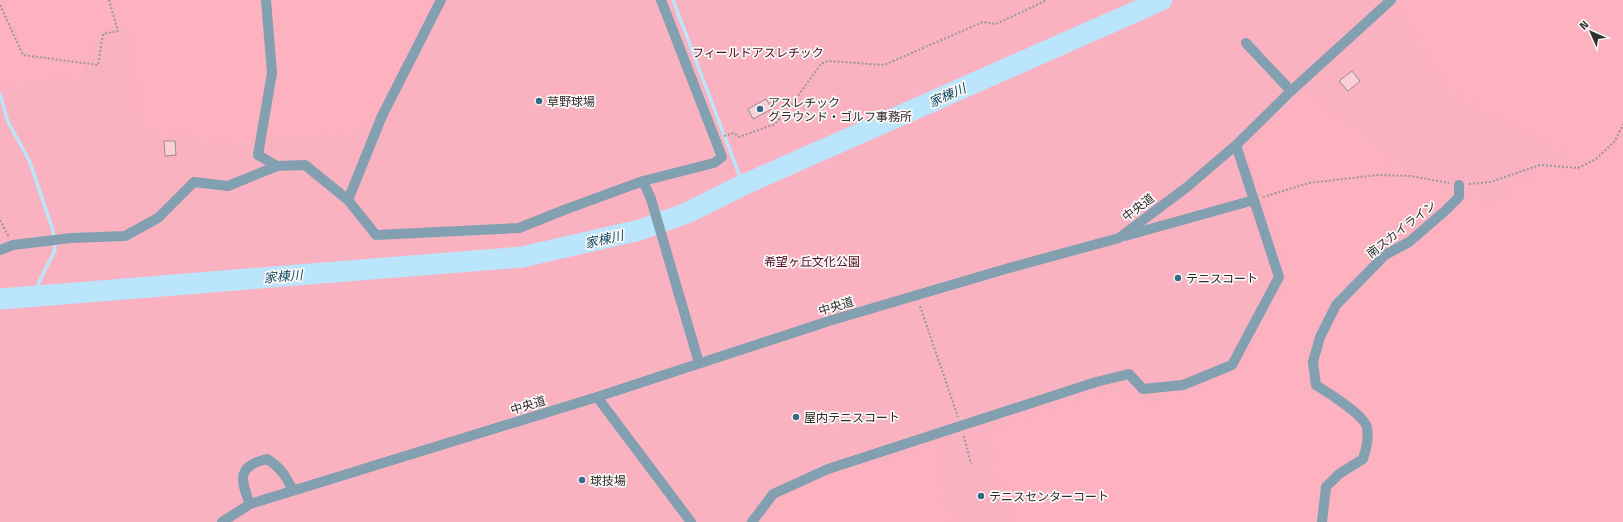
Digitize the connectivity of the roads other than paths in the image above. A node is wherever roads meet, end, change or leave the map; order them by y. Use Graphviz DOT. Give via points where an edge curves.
graph roads {
  1 [pos="266,0"];
  2 [pos="441,0"];
  3 [pos="660,0"];
  4 [pos="1391,0"];
  5 [pos="1246,42"];
  6 [pos="1291,91"];
  7 [pos="1236,145"];
  8 [pos="277,166"];
  9 [pos="643,181"];
  10 [pos="1459,185"];
  11 [pos="348,200"];
  12 [pos="1254,200"];
  13 [pos="1119,238"];
  14 [pos="0,250"];
  15 [pos="699,363"];
  16 [pos="597,397"];
  17 [pos="293,491"];
  18 [pos="250,504"];
  19 [pos="222,522"];
  20 [pos="691,522"];
  21 [pos="752,522"];
  22 [pos="1322,522"];
  1 -- 8 [label="lane" via="272,73 258,155"];
  2 -- 11 [label="lane" via="382,116"];
  3 -- 9 [label="lane" via="722,157 714,163"];
  4 -- 6 [label="lane, 中央道"];
  5 -- 6 [label="lane"];
  6 -- 7 [label="lane, 中央道"];
  7 -- 12 [label="lane"];
  7 -- 13 [label="lane, 中央道" via="1187,187"];
  8 -- 11 [label="lane" via="305,165"];
  8 -- 14 [label="lane" via="228,186 194,182 158,218 125,236 71,238 13,245"];
  9 -- 11 [label="lane" via="519,228 376,235"];
  9 -- 15 [label="lane" via="651,199"];
  10 -- 22 [label="lane, 南スカイライン" via="1459,196 1445,211 1409,242 1385,255 1354,285 1336,305 1320,336 1313,362 1316,385 1358,414 1367,427 1368,441 1363,459 1339,474 1326,487"];
  12 -- 13 [label="lane"];
  12 -- 21 [label="lane" via="1279,277 1232,365 1183,385 1155,389 1143,389 1129,374 961,425 828,469 800,481 773,494"];
  13 -- 15 [label="lane, 中央道" via="916,295"];
  15 -- 16 [label="lane, 中央道"];
  16 -- 17 [label="lane, 中央道"];
  16 -- 20 [label="lane"];
  17 -- 18 [label="lane, 中央道"];
  17 -- 18 [label="lane" via="279,466 267,459 252,463 244,473 243,487"];
  18 -- 19 [label="lane, 中央道"];
}
